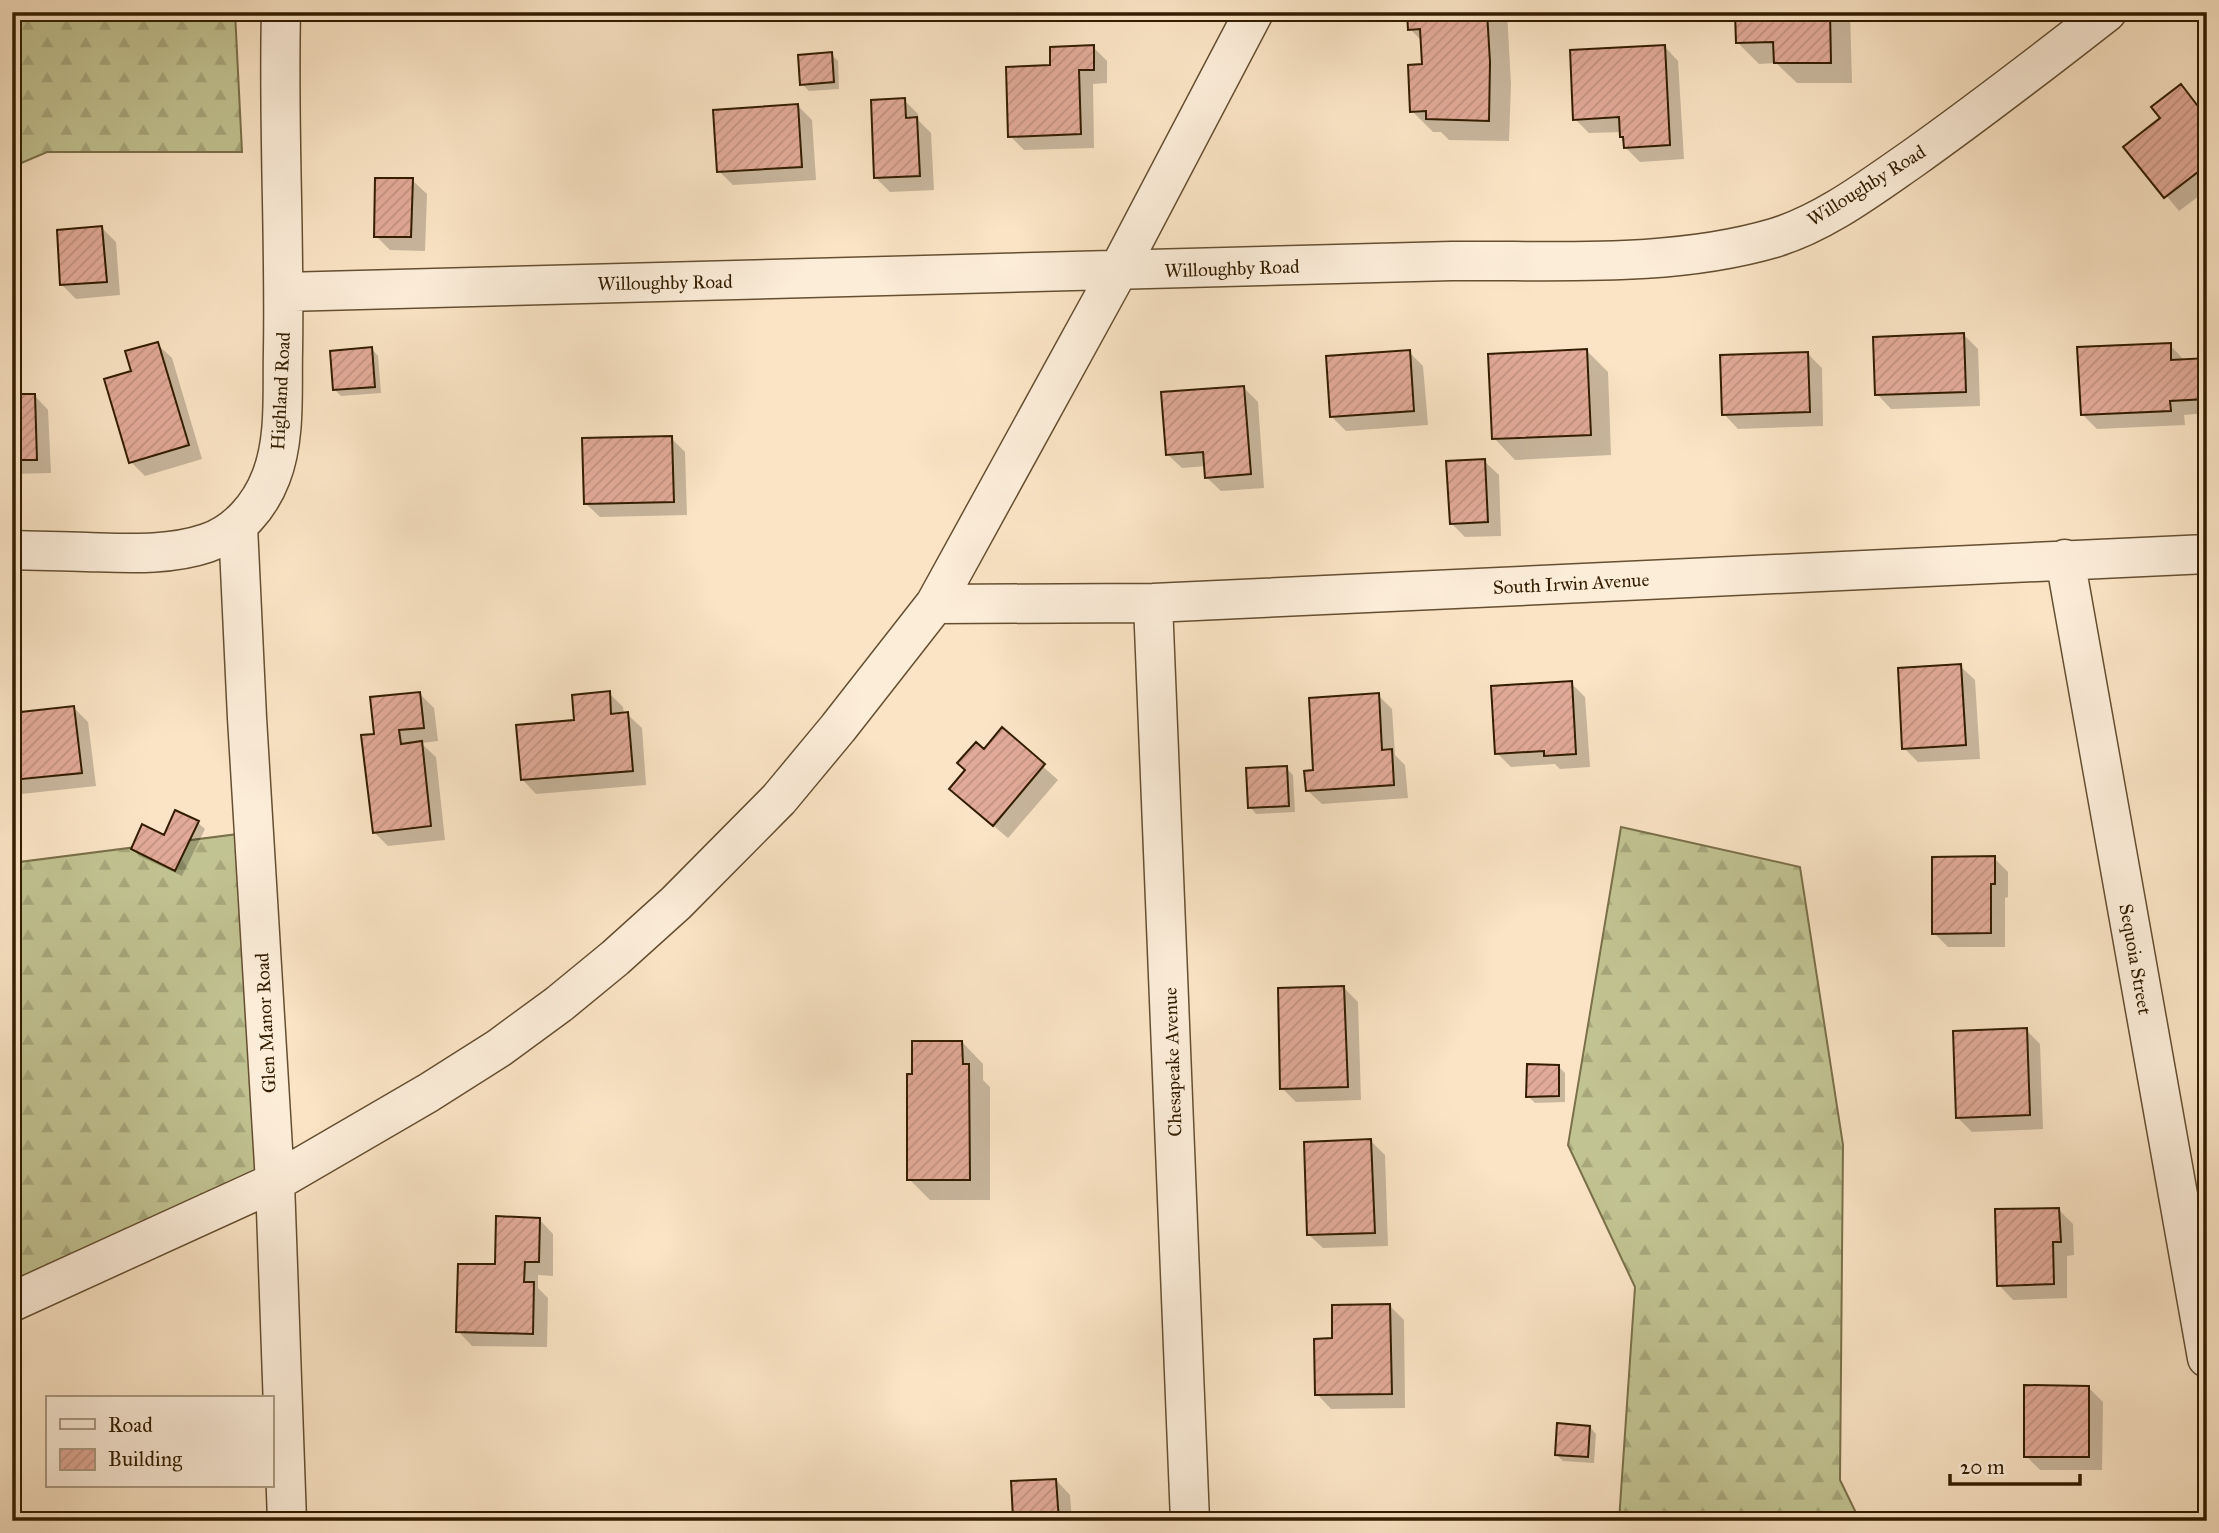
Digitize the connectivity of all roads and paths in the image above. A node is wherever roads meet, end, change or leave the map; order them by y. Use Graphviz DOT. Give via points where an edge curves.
graph roads {
  1 [pos="281,12"];
  2 [pos="1254,12"];
  3 [pos="2107,12"];
  4 [pos="1118,271"];
  5 [pos="284,292"];
  6 [pos="238,526"];
  7 [pos="12,550"];
  8 [pos="2207,554"];
  9 [pos="2065,559"];
  10 [pos="1153,603"];
  11 [pos="935,604"];
  12 [pos="2191,1180"];
  13 [pos="275,1182"];
  14 [pos="12,1302"];
  15 [pos="2207,1358"];
  16 [pos="287,1521"];
  17 [pos="1190,1521"];
  1 -- 5 [label="street, Highland Road"];
  2 -- 4 [label="street"];
  3 -- 4 [label="street, Willoughby Road" via="1890,174 1827,214 1777,237 1723,250 1647,258"];
  4 -- 5 [label="street, Willoughby Road"];
  4 -- 11 [label="street"];
  5 -- 6 [label="street, Highland Road" via="279,447 272,477 257,505"];
  6 -- 7 [label="street, Highland Road" via="208,543 177,550 132,554"];
  6 -- 13 [label="street, Glen Manor Road"];
  8 -- 9 [label="street, South Irwin Avenue"];
  9 -- 10 [label="street, South Irwin Avenue"];
  9 -- 12 [label="street, Sequoia Street"];
  10 -- 11 [label="street, South Irwin Avenue"];
  10 -- 17 [label="street, Chesapeake Avenue"];
  11 -- 13 [label="street" via="779,799 615,958 499,1048"];
  12 -- 15 [label="street, Sequoia Street"];
  13 -- 14 [label="street"];
  13 -- 16 [label="street, Glen Manor Road"];
}
